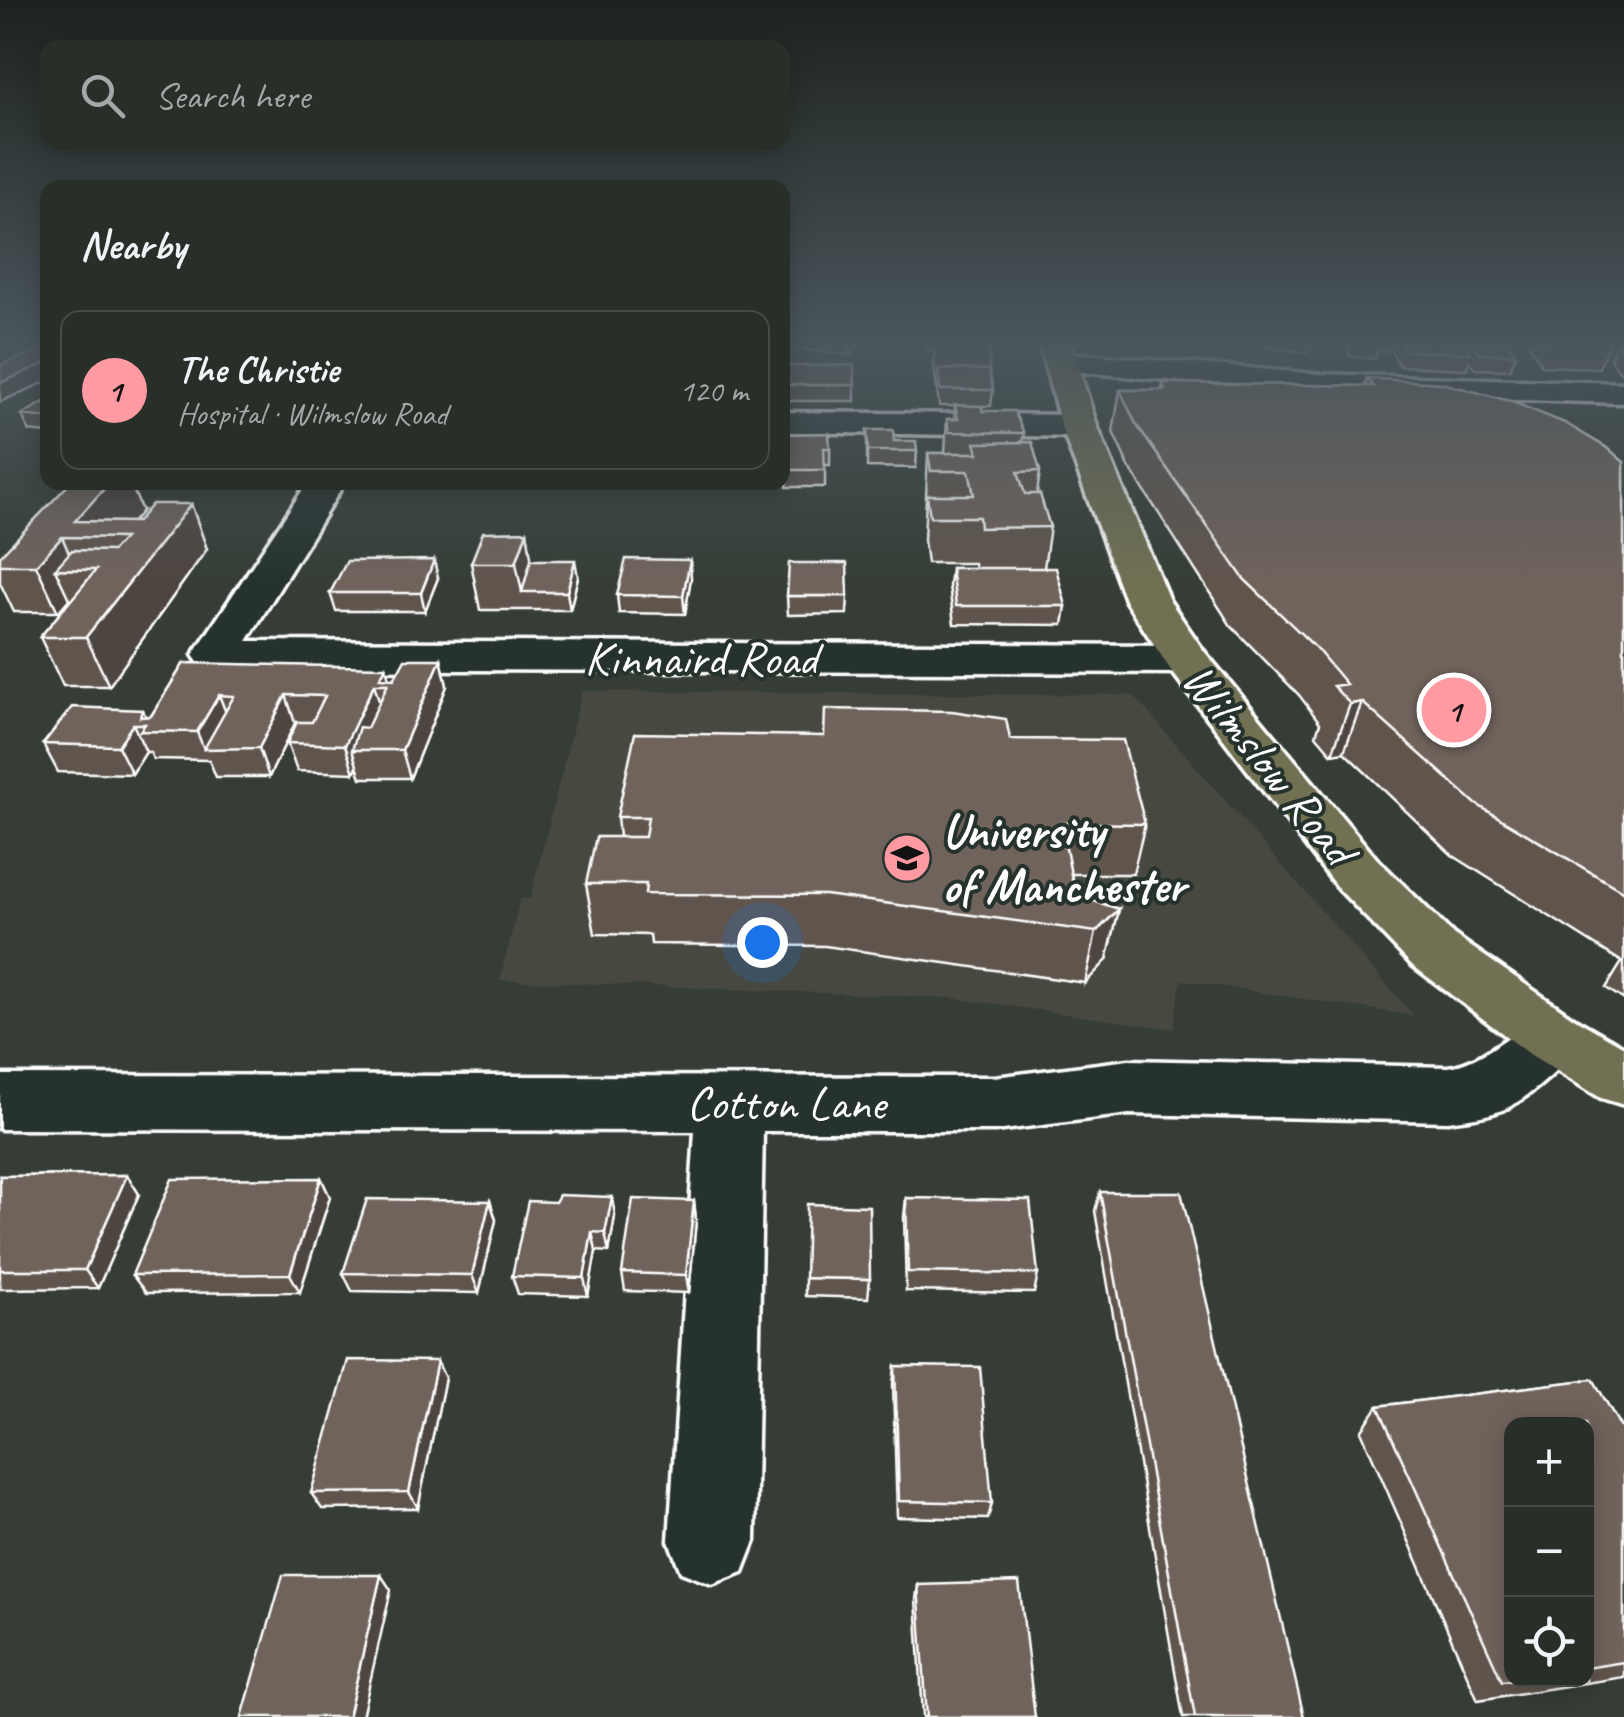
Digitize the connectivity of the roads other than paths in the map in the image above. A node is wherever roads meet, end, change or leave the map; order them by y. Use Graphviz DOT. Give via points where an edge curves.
graph roads {
  1 [pos="791,422"];
  2 [pos="1078,422"];
  3 [pos="1079,426"];
  4 [pos="323,490"];
  5 [pos="1186,659"];
  6 [pos="1553,1037"];
  7 [pos="1624,1079"];
  8 [pos="730,1101"];
  9 [pos="0,1102"];
  10 [pos="712,1541"];
  1 -- 3 [label="street"];
  2 -- 3 [label="main road, Wilmslow Road"];
  3 -- 5 [label="main road, Wilmslow Road" via="1147,600"];
  4 -- 5 [label="street, Kinnaird Road" via="216,656"];
  5 -- 6 [label="main road, Wilmslow Road" via="1356,872 1433,950"];
  6 -- 7 [label="main road, Wilmslow Road"];
  6 -- 8 [label="street, Cotton Lane" via="1485,1089 1448,1094 1129,1087 995,1104"];
  8 -- 9 [label="street, Cotton Lane"];
  8 -- 10 [label="street"];
}
